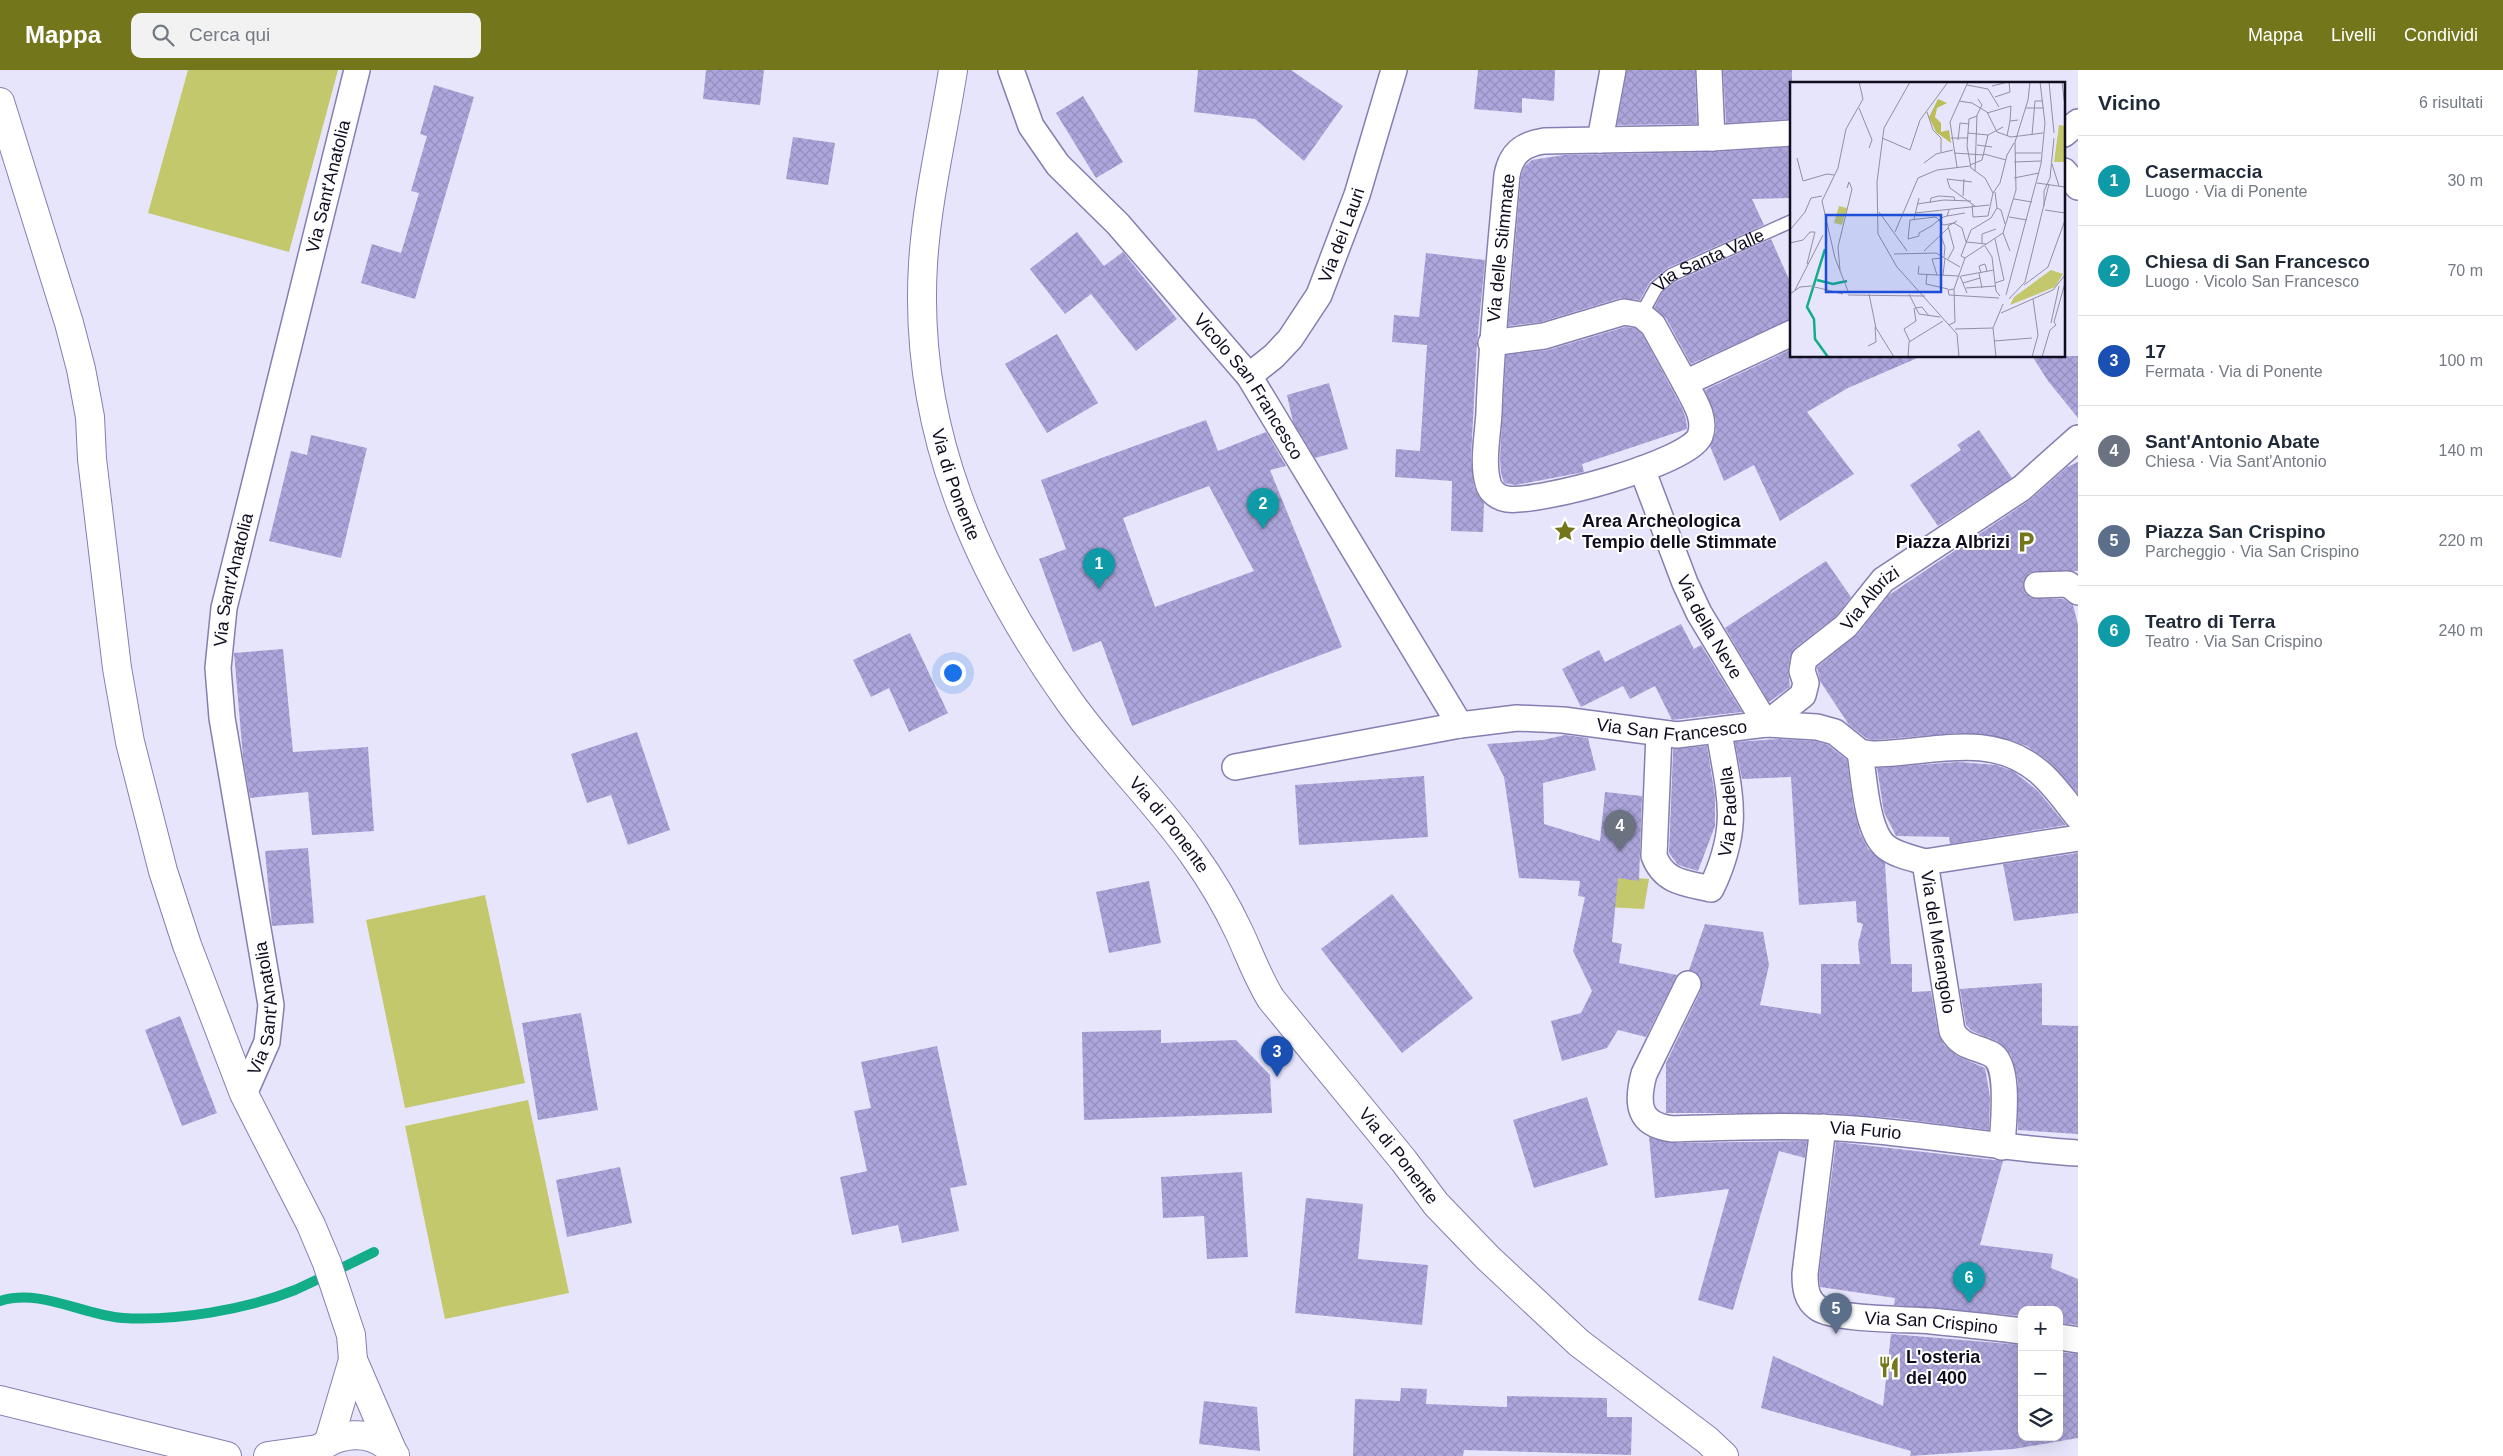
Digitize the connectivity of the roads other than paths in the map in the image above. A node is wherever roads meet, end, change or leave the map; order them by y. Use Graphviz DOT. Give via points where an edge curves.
graph roads {
  1 [pos="357,70"];
  2 [pos="953,70"];
  3 [pos="1011,70"];
  4 [pos="1394,70"];
  5 [pos="1613,70"];
  6 [pos="1709,70"];
  7 [pos="0,102"];
  8 [pos="2078,122"];
  9 [pos="2066,132"];
  10 [pos="1790,133"];
  11 [pos="1712,138"];
  12 [pos="1600,140"];
  13 [pos="2066,173"];
  14 [pos="2078,188"];
  15 [pos="1790,222"];
  16 [pos="1642,315"];
  17 [pos="1790,334"];
  18 [pos="1491,344"];
  19 [pos="1249,376"];
  20 [pos="1685,383"];
  21 [pos="2078,438"];
  22 [pos="1642,469"];
  23 [pos="2037,586"];
  24 [pos="2078,592"];
  25 [pos="1766,724"];
  26 [pos="1460,725"];
  27 [pos="1719,732"];
  28 [pos="1659,734"];
  29 [pos="1860,752"];
  30 [pos="1235,767"];
  31 [pos="2078,817"];
  32 [pos="2078,838"];
  33 [pos="1925,862"];
  34 [pos="1688,984"];
  35 [pos="244,1094"];
  36 [pos="1823,1127"];
  37 [pos="2002,1147"];
  38 [pos="2078,1153"];
  39 [pos="2018,1331"];
  40 [pos="2063,1338"];
  41 [pos="2078,1340"];
  42 [pos="353,1360"];
  43 [pos="0,1400"];
  44 [pos="320,1449"];
  45 [pos="1714,1451"];
  46 [pos="394,1453"];
  47 [pos="227,1456"];
  48 [pos="268,1456"];
  1 -- 35 [label="street, Via Sant'Anatolia" via="224,608 220,636 218,668 222,718 271,1005 267,1042"];
  2 -- 45 [label="main road, Via di Ponente" via="925,248 922,311 934,411 949,472 996,588 1070,703 1202,866 1233,920 1263,988 1279,1011 1436,1204 1511,1281 1579,1343"];
  3 -- 19 [label="street, Vicolo San Francesco" via="1031,126 1058,165 1118,224"];
  4 -- 19 [label="street, Via dei Lauri" via="1357,195 1319,295 1290,339"];
  5 -- 12 [label="street"];
  6 -- 11 [label="street"];
  7 -- 35 [label="main road, Via Sant'Anatolia" via="81,370 90,417 106,585 130,742 154,837 187,945"];
  8 -- 9 [label="street"];
  10 -- 11 [label="street, Via delle Stimmate"];
  11 -- 12 [label="street, Via delle Stimmate"];
  12 -- 18 [label="street, Via delle Stimmate" via="1544,141 1518,150 1512,158 1507,175"];
  13 -- 14 [label="street"];
  15 -- 16 [label="lane, Via Santa Valle" via="1671,275 1656,288"];
  16 -- 18 [label="street, Via Santa Valle" via="1633,312 1615,314 1558,333"];
  16 -- 20 [label="street, Via Santa Valle" via="1653,325"];
  17 -- 20 [label="street"];
  18 -- 22 [label="street, Via delle Stimmate" via="1487,472 1492,491 1510,500 1591,486"];
  19 -- 26 [label="street, Vicolo San Francesco"];
  20 -- 22 [label="street" via="1702,420 1700,438 1686,451"];
  21 -- 25 [label="street, Via Albrizi" via="2022,488 1883,580 1846,626 1804,659 1802,671 1806,684 1803,695"];
  22 -- 25 [label="street, Via della Neve" via="1699,613"];
  23 -- 24 [label="street" via="2068,584"];
  25 -- 27 [label="street, Via San Francesco"];
  25 -- 29 [label="street, Via San Francesco" via="1828,729 1844,737"];
  26 -- 28 [label="street, Via San Francesco" via="1534,718"];
  26 -- 30 [label="street, Via San Francesco"];
  27 -- 28 [label="street, Via San Francesco" via="1677,736"];
  27 -- 28 [label="street, Via Padella" via="1732,821 1724,860 1711,889 1669,877 1663,873 1654,856"];
  29 -- 31 [label="street" via="1884,754 1965,746 2004,752 2038,770"];
  29 -- 33 [label="street" via="1871,819 1877,835 1889,849"];
  32 -- 33 [label="street, Via del Merangolo"];
  33 -- 37 [label="street, Via del Merangolo" via="1952,1031 1962,1043 1993,1054 2002,1067"];
  34 -- 36 [label="street, Via Furio" via="1644,1074 1639,1095 1645,1117 1652,1123 1674,1129"];
  35 -- 42 [label="main road, Via Sant'Anatolia" via="311,1225 351,1335"];
  36 -- 37 [label="street, Via Furio"];
  36 -- 39 [label="street, Via San Crispino" via="1805,1274 1806,1292 1812,1302 1819,1309 1837,1314"];
  37 -- 38 [label="street, Via Furio"];
  40 -- 41 [label="street"];
  42 -- 44 [label="main road, Via Sant'Anatolia"];
  42 -- 46 [label="main road, Via Sant'Anatolia"];
  43 -- 47 [label="main road"];
  44 -- 46 [label="main road" via="356,1434 375,1439"];
  44 -- 48 [label="main road"];
}
